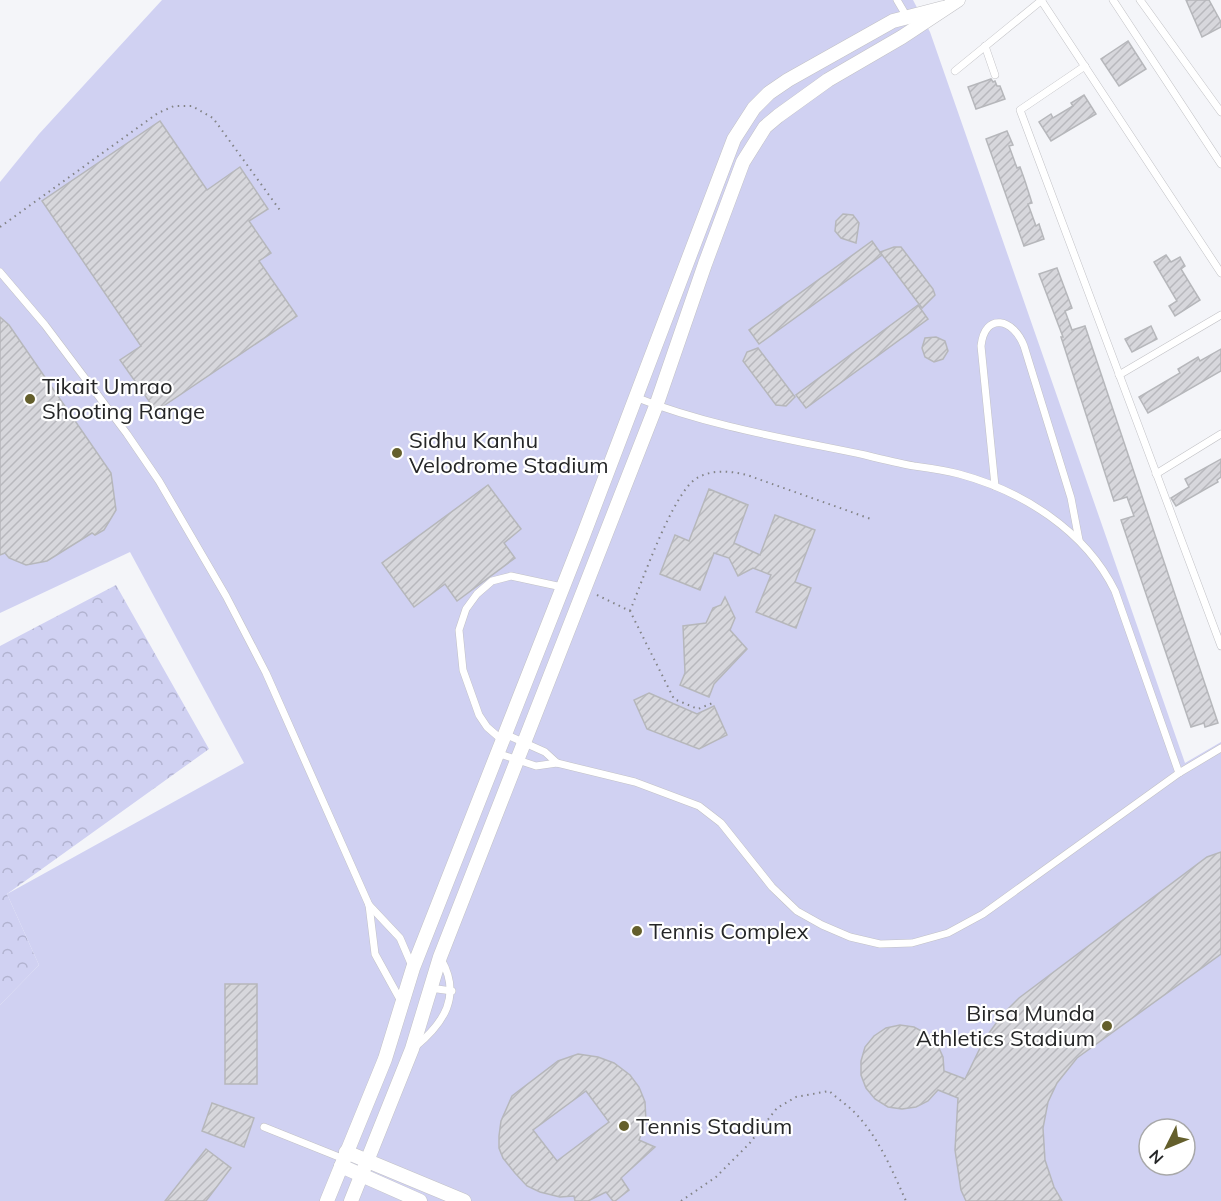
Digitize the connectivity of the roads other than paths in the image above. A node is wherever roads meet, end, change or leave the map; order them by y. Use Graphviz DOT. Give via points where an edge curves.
graph roads {
  1 [pos="897,0"];
  2 [pos="958,0"];
  3 [pos="1042,0"];
  4 [pos="1113,0"];
  5 [pos="1140,0"];
  6 [pos="943,8"];
  7 [pos="908,17"];
  8 [pos="985,46"];
  9 [pos="1085,66"];
  10 [pos="955,70"];
  11 [pos="995,75"];
  12 [pos="1221,112"];
  13 [pos="1221,164"];
  14 [pos="0,272"];
  15 [pos="1221,273"];
  16 [pos="1221,315"];
  17 [pos="1119,375"];
  18 [pos="635,397"];
  19 [pos="656,406"];
  20 [pos="1221,434"];
  21 [pos="1156,474"];
  22 [pos="995,486"];
  23 [pos="1079,541"];
  24 [pos="562,587"];
  25 [pos="1221,646"];
  26 [pos="501,742"];
  27 [pos="523,742"];
  28 [pos="1221,748"];
  29 [pos="516,759"];
  30 [pos="557,763"];
  31 [pos="1179,773"];
  32 [pos="369,905"];
  33 [pos="440,957"];
  34 [pos="413,968"];
  35 [pos="430,988"];
  36 [pos="452,991"];
  37 [pos="402,1003"];
  38 [pos="412,1049"];
  39 [pos="264,1127"];
  40 [pos="343,1159"];
  41 [pos="368,1161"];
  42 [pos="362,1175"];
  43 [pos="415,1200"];
  44 [pos="327,1201"];
  45 [pos="351,1201"];
  46 [pos="464,1201"];
  1 -- 7 [label="lane"];
  2 -- 6 [label="street"];
  3 -- 8 [label="lane"];
  3 -- 9 [label="lane"];
  4 -- 13 [label="lane"];
  5 -- 12 [label="lane"];
  6 -- 7 [label="street"];
  6 -- 19 [label="street" via="828,80 765,127 743,162"];
  7 -- 18 [label="street" via="893,21 811,66 769,93 754,108 723,165"];
  8 -- 10 [label="lane"];
  8 -- 11 [label="lane"];
  9 -- 15 [label="lane"];
  9 -- 17 [label="lane" via="1020,110"];
  14 -- 32 [label="lane" via="127,434 197,546 266,673"];
  16 -- 17 [label="lane"];
  17 -- 21 [label="lane"];
  18 -- 19 [label="lane"];
  18 -- 24 [label="street"];
  19 -- 22 [label="lane" via="713,422 957,473"];
  19 -- 27 [label="street"];
  20 -- 21 [label="lane"];
  21 -- 25 [label="lane"];
  22 -- 23 [label="lane" via="1042,511"];
  22 -- 23 [label="lane" via="981,346 987,327 1004,323 1016,330 1024,345 1071,498"];
  23 -- 31 [label="lane" via="1094,556 1114,591"];
  24 -- 26 [label="street"];
  24 -- 26 [label="lane" via="511,576 492,581 466,609 459,630 463,670 479,715"];
  26 -- 27 [label="lane"];
  26 -- 29 [label="lane"];
  26 -- 34 [label="street"];
  27 -- 29 [label="street"];
  27 -- 30 [label="lane" via="545,752"];
  28 -- 31 [label="lane"];
  29 -- 30 [label="lane" via="536,766"];
  29 -- 33 [label="street"];
  30 -- 31 [label="lane" via="635,782 699,806 720,823 772,887 797,911 850,937 880,944 912,943 948,933 983,914"];
  32 -- 34 [label="lane" via="400,938"];
  32 -- 37 [label="lane" via="375,954"];
  33 -- 35 [label="street"];
  33 -- 36 [label="lane" via="448,970"];
  34 -- 37 [label="street"];
  35 -- 36 [label="lane"];
  35 -- 38 [label="street"];
  36 -- 38 [label="lane" via="449,1005 435,1028"];
  37 -- 40 [label="street" via="385,1059"];
  38 -- 41 [label="street"];
  39 -- 40 [label="lane"];
  40 -- 41 [label="street"];
  40 -- 42 [label="street"];
  40 -- 44 [label="street"];
  41 -- 42 [label="street"];
  41 -- 46 [label="street"];
  42 -- 43 [label="street"];
  42 -- 45 [label="street"];
}
